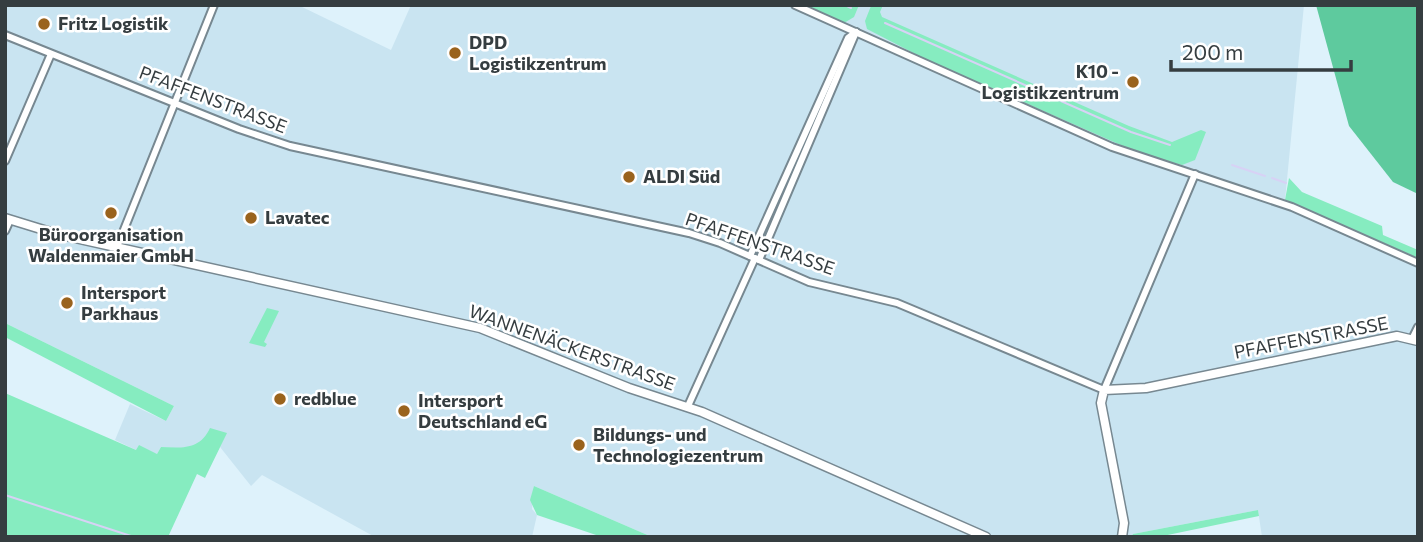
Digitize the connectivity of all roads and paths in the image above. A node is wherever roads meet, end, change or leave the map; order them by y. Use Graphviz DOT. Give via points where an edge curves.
graph roads {
  1 [pos="214,5"];
  2 [pos="795,5"];
  3 [pos="856,32"];
  4 [pos="5,35"];
  5 [pos="51,54"];
  6 [pos="174,104"];
  7 [pos="5,161"];
  8 [pos="1195,174"];
  9 [pos="8,219"];
  10 [pos="5,231"];
  11 [pos="117,247"];
  12 [pos="755,258"];
  13 [pos="1418,263"];
  14 [pos="1418,327"];
  15 [pos="1415,340"];
  16 [pos="1104,390"];
  17 [pos="688,406"];
  18 [pos="986,537"];
  19 [pos="1122,537"];
  1 -- 6 [label="street"];
  2 -- 3 [label="street"];
  3 -- 8 [label="street" via="1112,147"];
  3 -- 12 [label="street" via="848,37"];
  4 -- 5 [label="street, PFAFFENSTRASSE"];
  5 -- 6 [label="street, PFAFFENSTRASSE"];
  5 -- 7 [label="street"];
  6 -- 11 [label="street"];
  6 -- 12 [label="street, PFAFFENSTRASSE" via="290,146 689,233"];
  8 -- 13 [label="street" via="1292,206"];
  8 -- 16 [label="street"];
  9 -- 10 [label="street"];
  9 -- 11 [label="street, WANNENÄCKERSTRASSE"];
  11 -- 17 [label="street, WANNENÄCKERSTRASSE" via="480,328 629,388"];
  12 -- 16 [label="street, PFAFFENSTRASSE" via="809,282 897,303"];
  12 -- 17 [label="street"];
  14 -- 15 [label="street, PFAFFENSTRASSE"];
  15 -- 16 [label="street, PFAFFENSTRASSE" via="1397,336 1146,388"];
  16 -- 19 [label="street" via="1101,403 1124,523"];
  17 -- 18 [label="street, WANNENÄCKERSTRASSE"];
}
